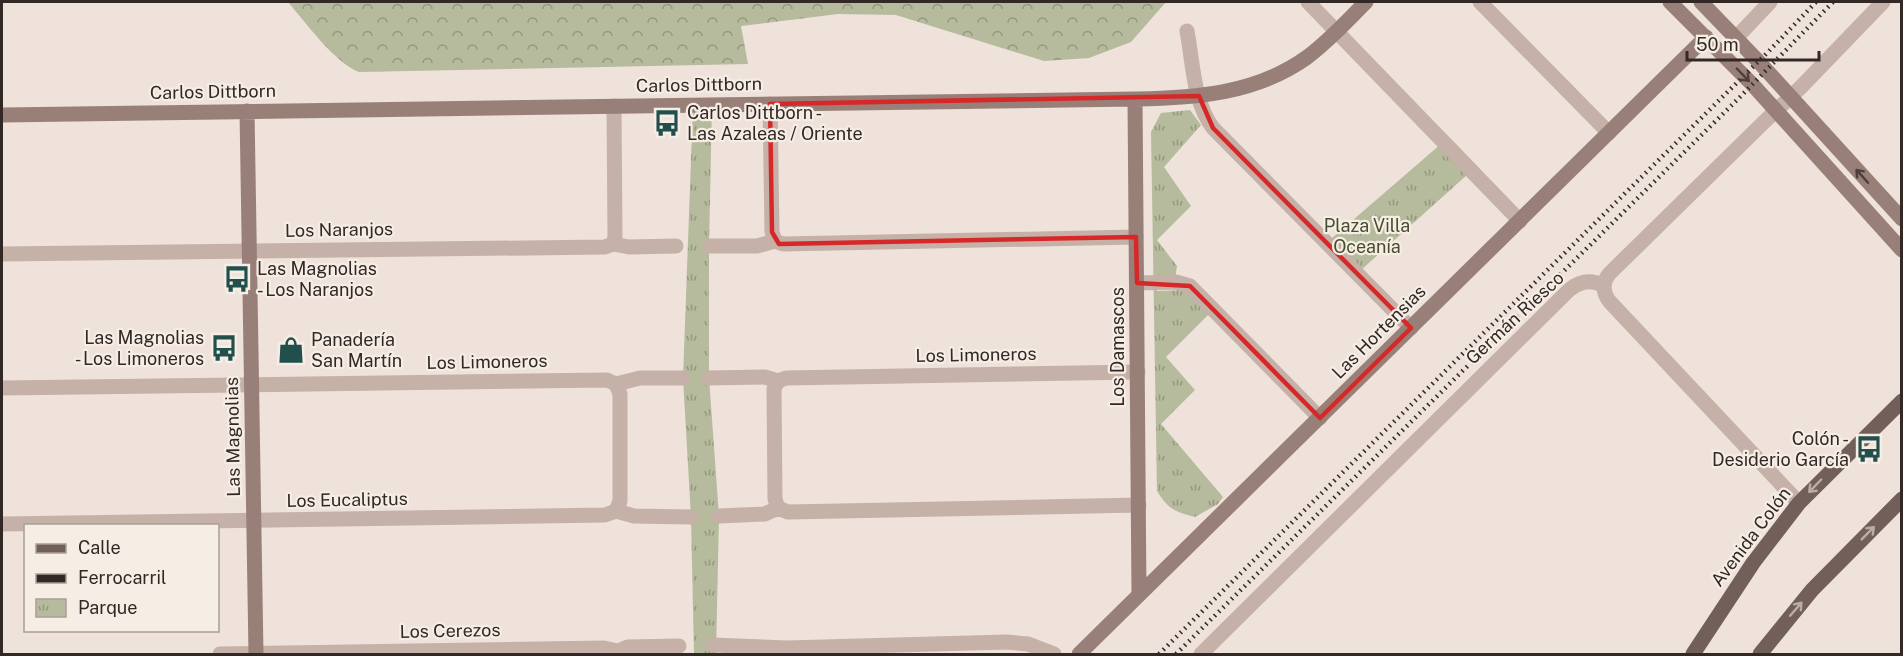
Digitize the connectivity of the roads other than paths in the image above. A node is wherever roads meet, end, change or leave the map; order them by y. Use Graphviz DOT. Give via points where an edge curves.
graph roads {
  1 [pos="1308,2"];
  2 [pos="1366,2"];
  3 [pos="1480,2"];
  4 [pos="1670,2"];
  5 [pos="1701,2"];
  6 [pos="1770,2"];
  7 [pos="1883,2"];
  8 [pos="1187,30"];
  9 [pos="1337,31"];
  10 [pos="1706,37"];
  11 [pos="1736,38"];
  12 [pos="1199,96"];
  13 [pos="1791,97"];
  14 [pos="1135,99"];
  15 [pos="770,104"];
  16 [pos="614,106"];
  17 [pos="247,111"];
  18 [pos="1776,111"];
  19 [pos="2,115"];
  20 [pos="1609,133"];
  21 [pos="1891,207"];
  22 [pos="1902,219"];
  23 [pos="1520,221"];
  24 [pos="1875,221"];
  25 [pos="1136,237"];
  26 [pos="776,241"];
  27 [pos="613,244"];
  28 [pos="676,246"];
  29 [pos="709,246"];
  30 [pos="249,250"];
  31 [pos="1902,250"];
  32 [pos="2,254"];
  33 [pos="1137,283"];
  34 [pos="1604,286"];
  35 [pos="1411,328"];
  36 [pos="1138,372"];
  37 [pos="683,378"];
  38 [pos="710,378"];
  39 [pos="778,381"];
  40 [pos="616,384"];
  41 [pos="251,385"];
  42 [pos="2,388"];
  43 [pos="1902,400"];
  44 [pos="1320,418"];
  45 [pos="1902,500"];
  46 [pos="1799,503"];
  47 [pos="1139,505"];
  48 [pos="778,508"];
  49 [pos="616,511"];
  50 [pos="719,516"];
  51 [pos="692,517"];
  52 [pos="254,521"];
  53 [pos="2,524"];
  54 [pos="1139,595"];
  55 [pos="935,644"];
  56 [pos="713,645"];
  57 [pos="679,646"];
  58 [pos="787,651"];
  59 [pos="617,653"];
  60 [pos="220,654"];
  61 [pos="256,654"];
  62 [pos="916,654"];
  63 [pos="1054,654"];
  64 [pos="1079,654"];
  65 [pos="1201,654"];
  66 [pos="1693,654"];
  67 [pos="1760,654"];
  1 -- 9 [label="street"];
  2 -- 9 [label="street, Carlos Dittborn"];
  3 -- 20 [label="street"];
  4 -- 10 [label="street"];
  5 -- 11 [label="street"];
  6 -- 11 [label="street"];
  7 -- 13 [label="street"];
  8 -- 12 [label="street"];
  9 -- 12 [label="street, Carlos Dittborn" via="1305,58 1272,77 1236,90"];
  9 -- 23 [label="street"];
  10 -- 18 [label="street, one-way"];
  10 -- 20 [label="street, Las Hortensias"];
  11 -- 13 [label="street"];
  12 -- 14 [label="street, Carlos Dittborn"];
  12 -- 35 [label="street" via="1213,128"];
  13 -- 18 [label="street"];
  21 -- 13 [label="street, one-way"];
  14 -- 15 [label="street, Carlos Dittborn"];
  14 -- 25 [label="street, Los Damascos"];
  15 -- 16 [label="street, Carlos Dittborn"];
  15 -- 26 [label="street" via="771,232"];
  16 -- 17 [label="street, Carlos Dittborn"];
  16 -- 27 [label="street"];
  17 -- 19 [label="street, Carlos Dittborn"];
  17 -- 30 [label="street, Las Magnolias"];
  18 -- 24 [label="street"];
  18 -- 34 [label="street" via="1610,273"];
  20 -- 23 [label="street, Las Hortensias"];
  21 -- 22 [label="street"];
  21 -- 24 [label="street"];
  23 -- 35 [label="street, Las Hortensias"];
  24 -- 31 [label="street"];
  25 -- 26 [label="street" via="783,244"];
  25 -- 33 [label="street, Los Damascos"];
  26 -- 29 [label="street" via="757,246"];
  27 -- 28 [label="street, Los Naranjos"];
  27 -- 30 [label="street, Los Naranjos"];
  30 -- 32 [label="street, Los Naranjos"];
  30 -- 41 [label="street, Las Magnolias"];
  33 -- 36 [label="street, Los Damascos"];
  33 -- 44 [label="street" via="1176,282 1193,288"];
  34 -- 46 [label="street" via="1610,302"];
  34 -- 65 [label="street, Germán Riesco" via="1587,282 1569,290"];
  35 -- 44 [label="street, Las Hortensias"];
  36 -- 39 [label="street, Los Limoneros" via="798,377"];
  36 -- 47 [label="street, Los Damascos"];
  37 -- 40 [label="street, Los Limoneros" via="640,378"];
  38 -- 39 [label="street, Los Limoneros" via="765,377"];
  39 -- 48 [label="street" via="774,390"];
  40 -- 41 [label="street, Los Limoneros" via="607,380"];
  40 -- 49 [label="street" via="620,394 620,489"];
  41 -- 42 [label="street, Los Limoneros"];
  41 -- 52 [label="street, Las Magnolias"];
  43 -- 46 [label="main road, Avenida Colón, one-way"];
  44 -- 54 [label="street, Las Hortensias"];
  67 -- 45 [label="main road, one-way" via="1812,590"];
  46 -- 66 [label="main road, Avenida Colón" via="1753,563"];
  47 -- 48 [label="street" via="788,512"];
  47 -- 54 [label="street, Los Damascos"];
  48 -- 50 [label="street" via="765,514"];
  49 -- 51 [label="street, Los Eucaliptus" via="634,516"];
  49 -- 52 [label="street, Los Eucaliptus" via="605,515"];
  52 -- 53 [label="street, Los Eucaliptus"];
  52 -- 61 [label="street, Las Magnolias"];
  54 -- 64 [label="street, Las Hortensias"];
  55 -- 58 [label="street"];
  55 -- 62 [label="street"];
  55 -- 63 [label="street" via="1017,642"];
  56 -- 58 [label="street"];
  57 -- 59 [label="street, Los Cerezos" via="628,647"];
  59 -- 61 [label="street, Los Cerezos" via="604,648"];
  60 -- 61 [label="street, Los Cerezos"];
}
